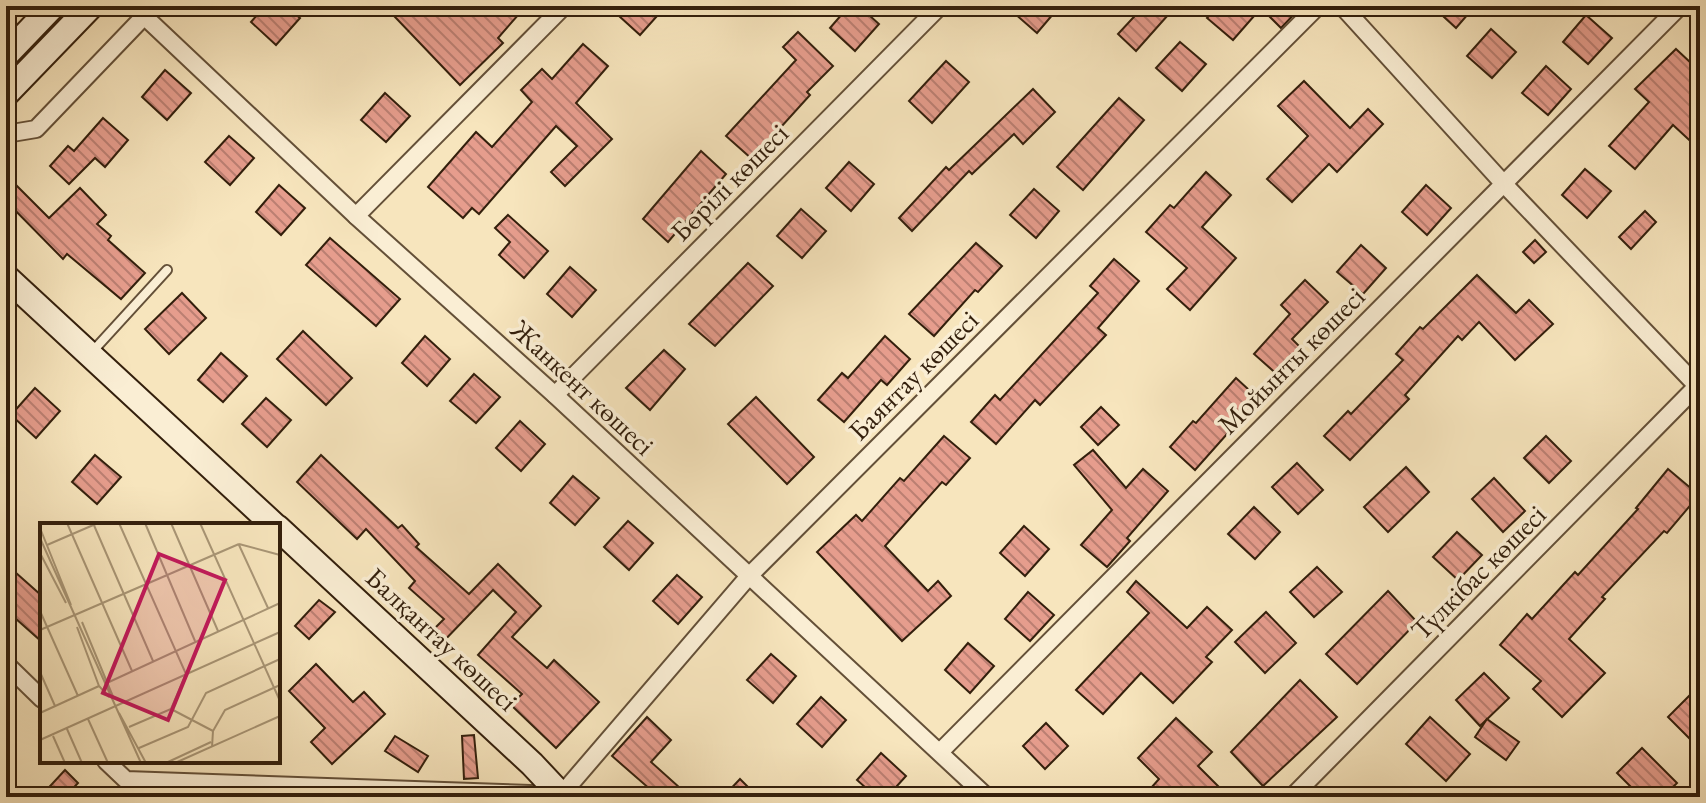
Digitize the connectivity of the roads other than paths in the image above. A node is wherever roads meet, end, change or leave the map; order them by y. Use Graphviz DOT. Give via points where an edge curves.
graph roads {
  1 [pos="9,6"];
  2 [pos="53,6"];
  3 [pos="91,6"];
  4 [pos="564,6"];
  5 [pos="940,6"];
  6 [pos="1318,6"];
  7 [pos="1342,6"];
  8 [pos="1680,6"];
  9 [pos="149,11"];
  10 [pos="6,13"];
  11 [pos="6,55"];
  12 [pos="6,94"];
  13 [pos="6,134"];
  14 [pos="1503,183"];
  15 [pos="356,216"];
  16 [pos="167,270"];
  17 [pos="6,277"];
  18 [pos="90,355"];
  19 [pos="1699,386"];
  20 [pos="555,395"];
  21 [pos="272,523"];
  22 [pos="280,531"];
  23 [pos="749,576"];
  24 [pos="6,664"];
  25 [pos="40,697"];
  26 [pos="940,752"];
  27 [pos="107,763"];
  28 [pos="125,789"];
  29 [pos="562,796"];
  30 [pos="987,797"];
  31 [pos="1292,797"];
  1 -- 10 [label="street"];
  2 -- 11 [label="street"];
  3 -- 12 [label="street"];
  4 -- 15 [label="street"];
  5 -- 20 [label="street, Бөрілі көшесі"];
  6 -- 23 [label="street, Баянтау көшесі"];
  7 -- 14 [label="street"];
  8 -- 14 [label="street, Мойынты көшесі"];
  9 -- 13 [label="street" via="36,129"];
  9 -- 15 [label="street, Жанкент көшесі"];
  14 -- 19 [label="street"];
  14 -- 26 [label="street, Мойынты көшесі"];
  15 -- 20 [label="street, Жанкент көшесі"];
  16 -- 18 [label="lane"];
  17 -- 18 [label="street, Балқантау көшесі"];
  18 -- 21 [label="street, Балқантау көшесі"];
  19 -- 31 [label="street, Түлкібас көшесі"];
  20 -- 23 [label="street, Жанкент көшесі"];
  22 -- 29 [label="street, Балқантау көшесі"];
  23 -- 26 [label="street, Жанкент көшесі"];
  23 -- 29 [label="street, Баянтау көшесі"];
  24 -- 25 [label="street"];
  26 -- 30 [label="street, Жанкент көшесі"];
  27 -- 28 [label="street"];
  28 -- 29 [label="street"];
}
